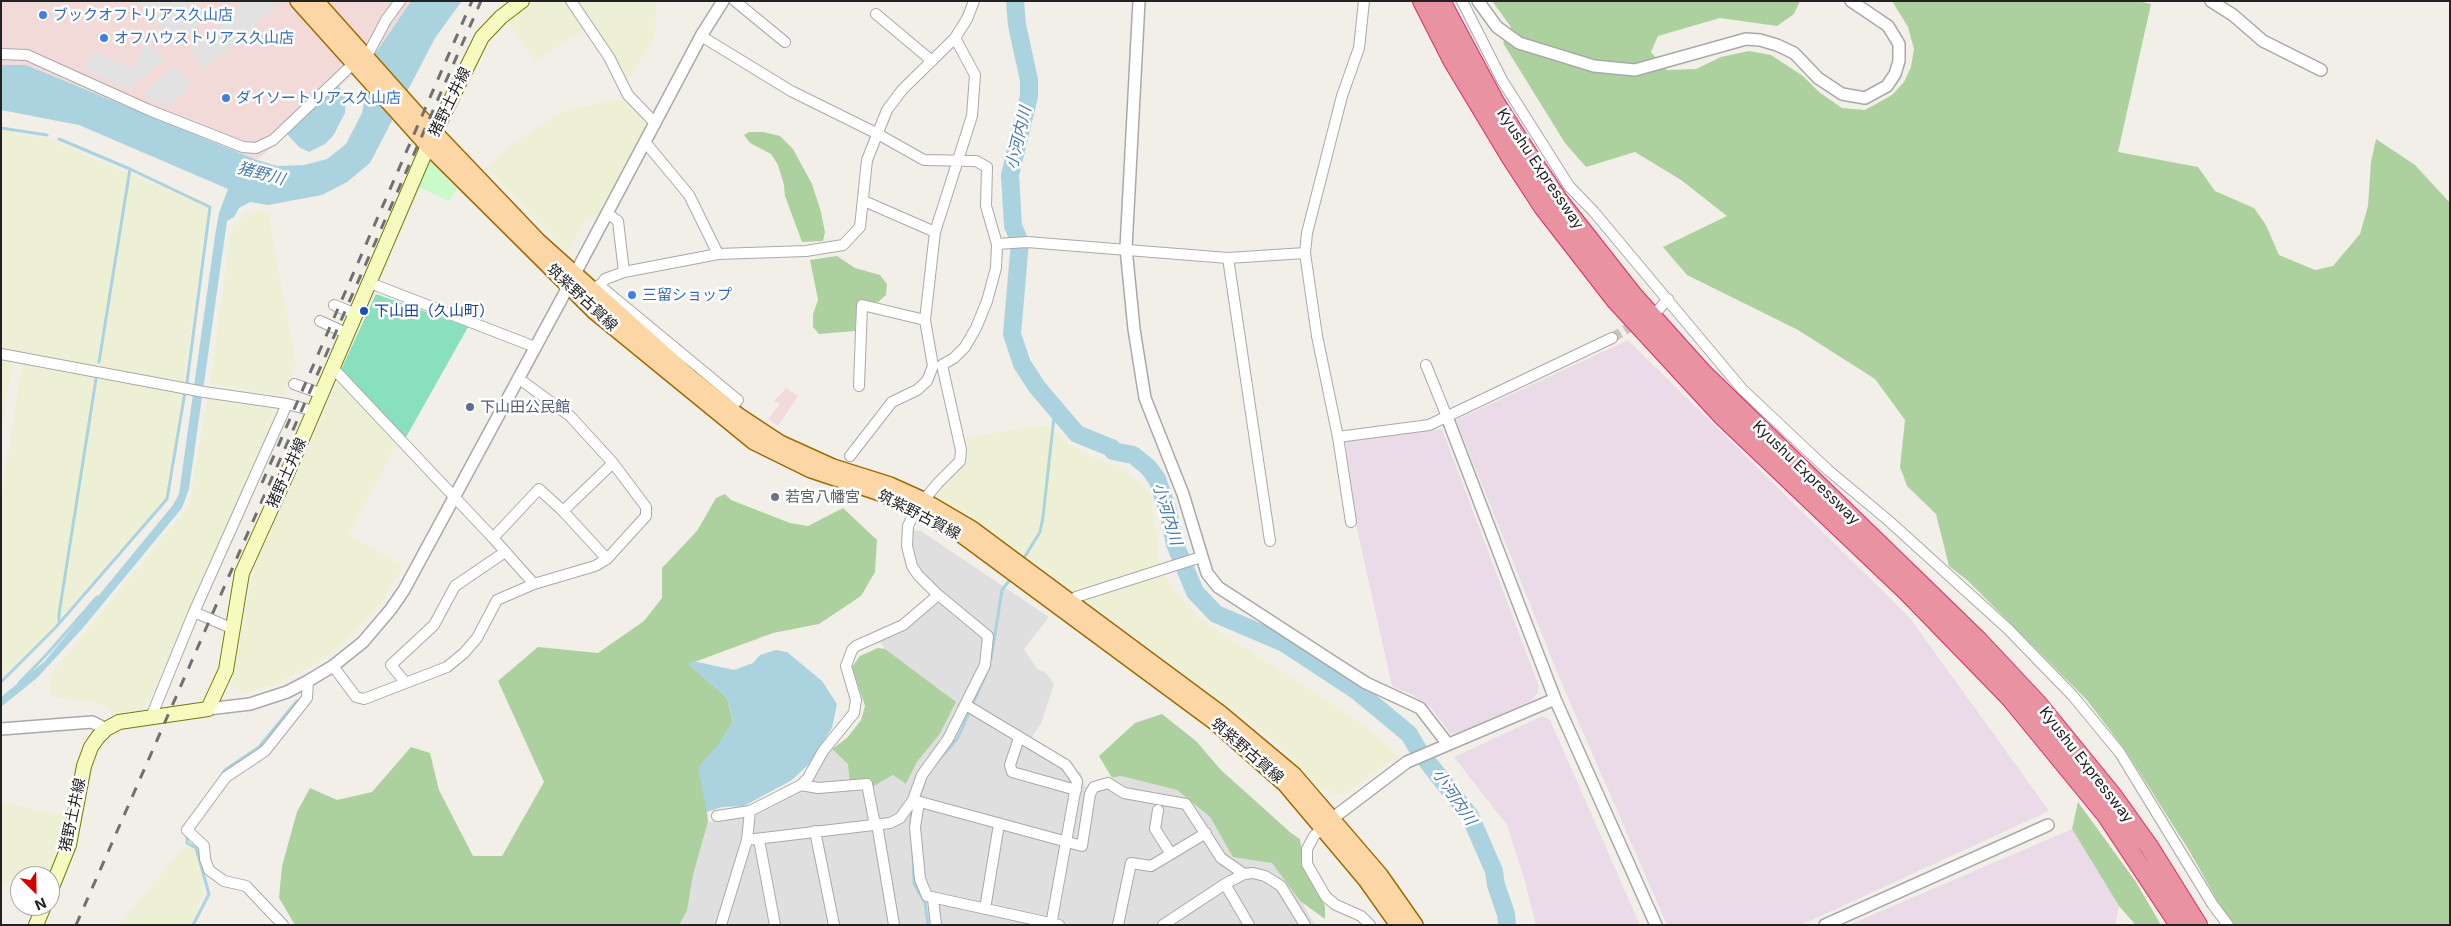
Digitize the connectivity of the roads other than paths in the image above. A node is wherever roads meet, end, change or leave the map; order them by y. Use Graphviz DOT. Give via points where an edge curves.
graph roads {
  1 [pos="298,1"];
  2 [pos="316,1"];
  3 [pos="400,1"];
  4 [pos="522,1"];
  5 [pos="571,1"];
  6 [pos="723,1"];
  7 [pos="735,1"];
  8 [pos="974,1"];
  9 [pos="1139,1"];
  10 [pos="1364,1"];
  11 [pos="1422,1"];
  12 [pos="1441,1"];
  13 [pos="1462,1"];
  14 [pos="1478,1"];
  15 [pos="1851,1"];
  16 [pos="2211,1"];
  17 [pos="876,14"];
  18 [pos="701,36"];
  19 [pos="955,38"];
  20 [pos="785,42"];
  21 [pos="1,54"];
  22 [pos="932,61"];
  23 [pos="365,65"];
  24 [pos="2321,70"];
  25 [pos="655,123"];
  26 [pos="876,133"];
  27 [pos="431,140"];
  28 [pos="645,142"];
  29 [pos="959,161"];
  30 [pos="864,200"];
  31 [pos="607,213"];
  32 [pos="935,232"];
  33 [pos="999,245"];
  34 [pos="1126,248"];
  35 [pos="1305,253"];
  36 [pos="718,254"];
  37 [pos="1228,258"];
  38 [pos="624,272"];
  39 [pos="571,281"];
  40 [pos="370,284"];
  41 [pos="597,289"];
  42 [pos="1668,299"];
  43 [pos="334,305"];
  44 [pos="1659,309"];
  45 [pos="356,314"];
  46 [pos="320,320"];
  47 [pos="925,320"];
  48 [pos="348,334"];
  49 [pos="1612,338"];
  50 [pos="535,347"];
  51 [pos="1,354"];
  52 [pos="938,365"];
  53 [pos="1426,366"];
  54 [pos="333,368"];
  55 [pos="518,378"];
  56 [pos="294,384"];
  57 [pos="859,386"];
  58 [pos="322,394"];
  59 [pos="287,404"];
  60 [pos="314,411"];
  61 [pos="1447,417"];
  62 [pos="1338,436"];
  63 [pos="850,456"];
  64 [pos="613,463"];
  65 [pos="454,496"];
  66 [pos="918,504"];
  67 [pos="563,511"];
  68 [pos="1351,522"];
  69 [pos="493,538"];
  70 [pos="1270,541"];
  71 [pos="505,552"];
  72 [pos="608,559"];
  73 [pos="1197,559"];
  74 [pos="534,584"];
  75 [pos="938,595"];
  76 [pos="1071,602"];
  77 [pos="194,612"];
  78 [pos="232,628"];
  79 [pos="333,666"];
  80 [pos="308,681"];
  81 [pos="405,682"];
  82 [pos="1555,699"];
  83 [pos="966,705"];
  84 [pos="208,709"];
  85 [pos="151,717"];
  86 [pos="1,729"];
  87 [pos="106,729"];
  88 [pos="1019,738"];
  89 [pos="1443,745"];
  90 [pos="801,785"];
  91 [pos="1076,790"];
  92 [pos="916,801"];
  93 [pos="1158,810"];
  94 [pos="750,811"];
  95 [pos="717,816"];
  96 [pos="1328,822"];
  97 [pos="877,824"];
  98 [pos="1000,824"];
  99 [pos="2048,825"];
  100 [pos="815,831"];
  101 [pos="1206,833"];
  102 [pos="747,840"];
  103 [pos="760,840"];
  104 [pos="1067,843"];
  105 [pos="1171,854"];
  106 [pos="60,867"];
  107 [pos="1244,874"];
  108 [pos="1225,884"];
  109 [pos="933,899"];
  110 [pos="985,910"];
  111 [pos="1054,924"];
  112 [pos="283,925"];
  113 [pos="721,925"];
  114 [pos="775,925"];
  115 [pos="834,925"];
  116 [pos="894,925"];
  117 [pos="936,925"];
  118 [pos="1118,925"];
  119 [pos="1163,925"];
  120 [pos="1250,925"];
  121 [pos="1305,925"];
  122 [pos="1370,925"];
  123 [pos="1398,925"];
  124 [pos="1415,925"];
  125 [pos="1656,925"];
  126 [pos="1825,925"];
  127 [pos="2179,925"];
  128 [pos="2198,925"];
  129 [pos="2228,925"];
  1 -- 23 [label="main road, 筑紫野古賀線"];
  2 -- 23 [label="main road, 筑紫野古賀線"];
  3 -- 23 [label="street" via="386,20"];
  4 -- 27 [label="main road, 猪野土井線" via="482,36"];
  5 -- 25 [label="street" via="609,57 628,95"];
  6 -- 18 [label="street"];
  7 -- 20 [label="street"];
  8 -- 19 [label="street"];
  9 -- 34 [label="street"];
  10 -- 35 [label="street" via="1358,48 1340,105 1307,233"];
  11 -- 127 [label="highway, Kyushu Expressway" via="1452,60 1511,158 1543,207 1610,293 1652,343 1722,416 1907,592 2010,698 2106,815"];
  12 -- 128 [label="highway, Kyushu Expressway" via="1494,102 1560,202 1633,295 1703,373 1979,641 2038,704 2118,803"];
  13 -- 42 [label="street" via="1502,80 1569,186"];
  14 -- 15 [label="street" via="1497,27 1519,43 1594,66 1635,70 1746,39 1760,40 1794,53 1818,78 1842,94 1865,98 1887,86 1895,74 1899,44 1888,26"];
  16 -- 24 [label="street" via="2233,14 2263,41"];
  17 -- 22 [label="street"];
  18 -- 25 [label="street"];
  18 -- 26 [label="street" via="791,91"];
  19 -- 22 [label="street"];
  19 -- 29 [label="street" via="975,75 972,116"];
  21 -- 23 [label="street" via="26,55 158,113 243,147 256,148 273,140"];
  22 -- 26 [label="street" via="892,103"];
  23 -- 27 [label="main road, 筑紫野古賀線"];
  25 -- 28 [label="street"];
  26 -- 29 [label="street" via="924,160"];
  26 -- 30 [label="street" via="867,160"];
  27 -- 39 [label="main road, 筑紫野古賀線" via="538,241"];
  27 -- 40 [label="main road, 猪野土井線"];
  28 -- 31 [label="street"];
  28 -- 36 [label="street" via="689,195"];
  29 -- 32 [label="street"];
  29 -- 33 [label="street" via="976,161 987,167 986,206"];
  30 -- 32 [label="street"];
  30 -- 36 [label="street" via="860,227 843,245 806,251"];
  31 -- 38 [label="street" via="618,221"];
  31 -- 39 [label="street"];
  32 -- 47 [label="street"];
  33 -- 34 [label="street" via="1027,242"];
  33 -- 52 [label="street" via="988,301 976,328 954,358"];
  34 -- 37 [label="street"];
  34 -- 73 [label="street" via="1145,398 1183,494"];
  35 -- 37 [label="street"];
  35 -- 62 [label="street" via="1317,336"];
  36 -- 38 [label="street"];
  37 -- 70 [label="street"];
  38 -- 41 [label="street" via="605,279"];
  39 -- 41 [label="main road, 筑紫野古賀線"];
  39 -- 50 [label="street"];
  39 -- 66 [label="main road, 筑紫野古賀線" via="595,312 754,442 811,470"];
  40 -- 45 [label="main road, 猪野土井線"];
  40 -- 50 [label="street"];
  41 -- 66 [label="main road, 筑紫野古賀線" via="730,410 760,432 810,458 890,485"];
  42 -- 44 [label="street"];
  42 -- 129 [label="street" via="1742,389 1980,604 2074,696 2120,753 2212,905"];
  43 -- 45 [label="street"];
  45 -- 48 [label="main road, 猪野土井線"];
  46 -- 48 [label="street"];
  47 -- 52 [label="street"];
  47 -- 57 [label="street" via="862,305"];
  48 -- 54 [label="main road, 猪野土井線"];
  49 -- 61 [label="street"];
  50 -- 55 [label="street"];
  51 -- 59 [label="street"];
  52 -- 63 [label="street" via="917,390 892,402"];
  52 -- 66 [label="street" via="961,450 960,461"];
  53 -- 61 [label="street"];
  54 -- 58 [label="main road, 猪野土井線"];
  54 -- 65 [label="street"];
  55 -- 64 [label="street" via="570,416"];
  55 -- 65 [label="street"];
  56 -- 58 [label="street"];
  58 -- 60 [label="main road, 猪野土井線"];
  59 -- 60 [label="street"];
  59 -- 77 [label="street"];
  60 -- 78 [label="main road, 猪野土井線" via="242,573"];
  61 -- 62 [label="street" via="1429,425"];
  61 -- 82 [label="street"];
  62 -- 68 [label="street"];
  64 -- 67 [label="street"];
  64 -- 72 [label="street" via="646,507 646,516"];
  65 -- 69 [label="street"];
  65 -- 79 [label="street" via="391,609 362,642"];
  66 -- 75 [label="street" via="908,526 910,560 918,575"];
  66 -- 76 [label="main road, 筑紫野古賀線" via="994,544"];
  66 -- 96 [label="main road, 筑紫野古賀線" via="1216,723"];
  67 -- 69 [label="street" via="538,489"];
  67 -- 72 [label="street"];
  69 -- 71 [label="street"];
  71 -- 74 [label="street"];
  71 -- 81 [label="street" via="454,586 434,625 391,665"];
  72 -- 74 [label="street"];
  73 -- 76 [label="street" via="1076,597"];
  73 -- 89 [label="street" via="1218,587 1366,683 1420,708"];
  74 -- 81 [label="street" via="497,600 477,638 447,667"];
  75 -- 83 [label="street" via="988,636 985,665"];
  75 -- 90 [label="street" via="903,625 852,650 846,666 856,700 854,712"];
  76 -- 96 [label="main road, 筑紫野古賀線" via="1250,736 1294,775"];
  77 -- 78 [label="street"];
  77 -- 85 [label="street"];
  78 -- 84 [label="main road, 猪野土井線" via="226,670"];
  79 -- 80 [label="street"];
  79 -- 81 [label="street" via="356,697 364,699"];
  80 -- 84 [label="street" via="250,704"];
  80 -- 112 [label="street" via="307,698 265,751 226,776 187,830 204,846 210,870 224,881 246,886"];
  82 -- 89 [label="street"];
  82 -- 125 [label="street"];
  83 -- 88 [label="street"];
  83 -- 92 [label="street" via="948,739 922,775"];
  84 -- 85 [label="main road"];
  85 -- 87 [label="main road" via="119,722"];
  86 -- 87 [label="street" via="92,722"];
  87 -- 106 [label="main road, 猪野土井線" via="91,747 84,766 69,845"];
  88 -- 91 [label="street" via="1066,766 1077,781"];
  88 -- 91 [label="street" via="1010,765 1012,772"];
  89 -- 96 [label="street" via="1407,762"];
  90 -- 94 [label="street"];
  90 -- 97 [label="street" via="818,788 867,784"];
  91 -- 104 [label="street"];
  92 -- 97 [label="street" via="900,818"];
  92 -- 98 [label="street"];
  92 -- 109 [label="street" via="920,879 928,896"];
  93 -- 105 [label="street" via="1156,829"];
  94 -- 95 [label="street"];
  94 -- 102 [label="street"];
  96 -- 122 [label="street" via="1307,848 1307,864 1326,897 1361,916"];
  96 -- 123 [label="main road, 筑紫野古賀線"];
  96 -- 124 [label="main road, 筑紫野古賀線" via="1380,875"];
  97 -- 100 [label="street"];
  97 -- 116 [label="street"];
  98 -- 104 [label="street"];
  98 -- 110 [label="street"];
  99 -- 126 [label="street"];
  100 -- 103 [label="street"];
  100 -- 115 [label="street"];
  101 -- 104 [label="street" via="1186,804 1124,793 1103,783 1094,787 1090,794 1082,846"];
  101 -- 105 [label="street"];
  101 -- 107 [label="street" via="1221,858"];
  102 -- 103 [label="street"];
  102 -- 113 [label="street"];
  103 -- 114 [label="street"];
  104 -- 111 [label="street"];
  105 -- 118 [label="street" via="1151,866 1131,863"];
  107 -- 108 [label="street"];
  107 -- 121 [label="street" via="1266,876 1281,886"];
  108 -- 119 [label="street"];
  108 -- 120 [label="street"];
  109 -- 110 [label="street"];
  109 -- 117 [label="street"];
  110 -- 111 [label="street"];
}
